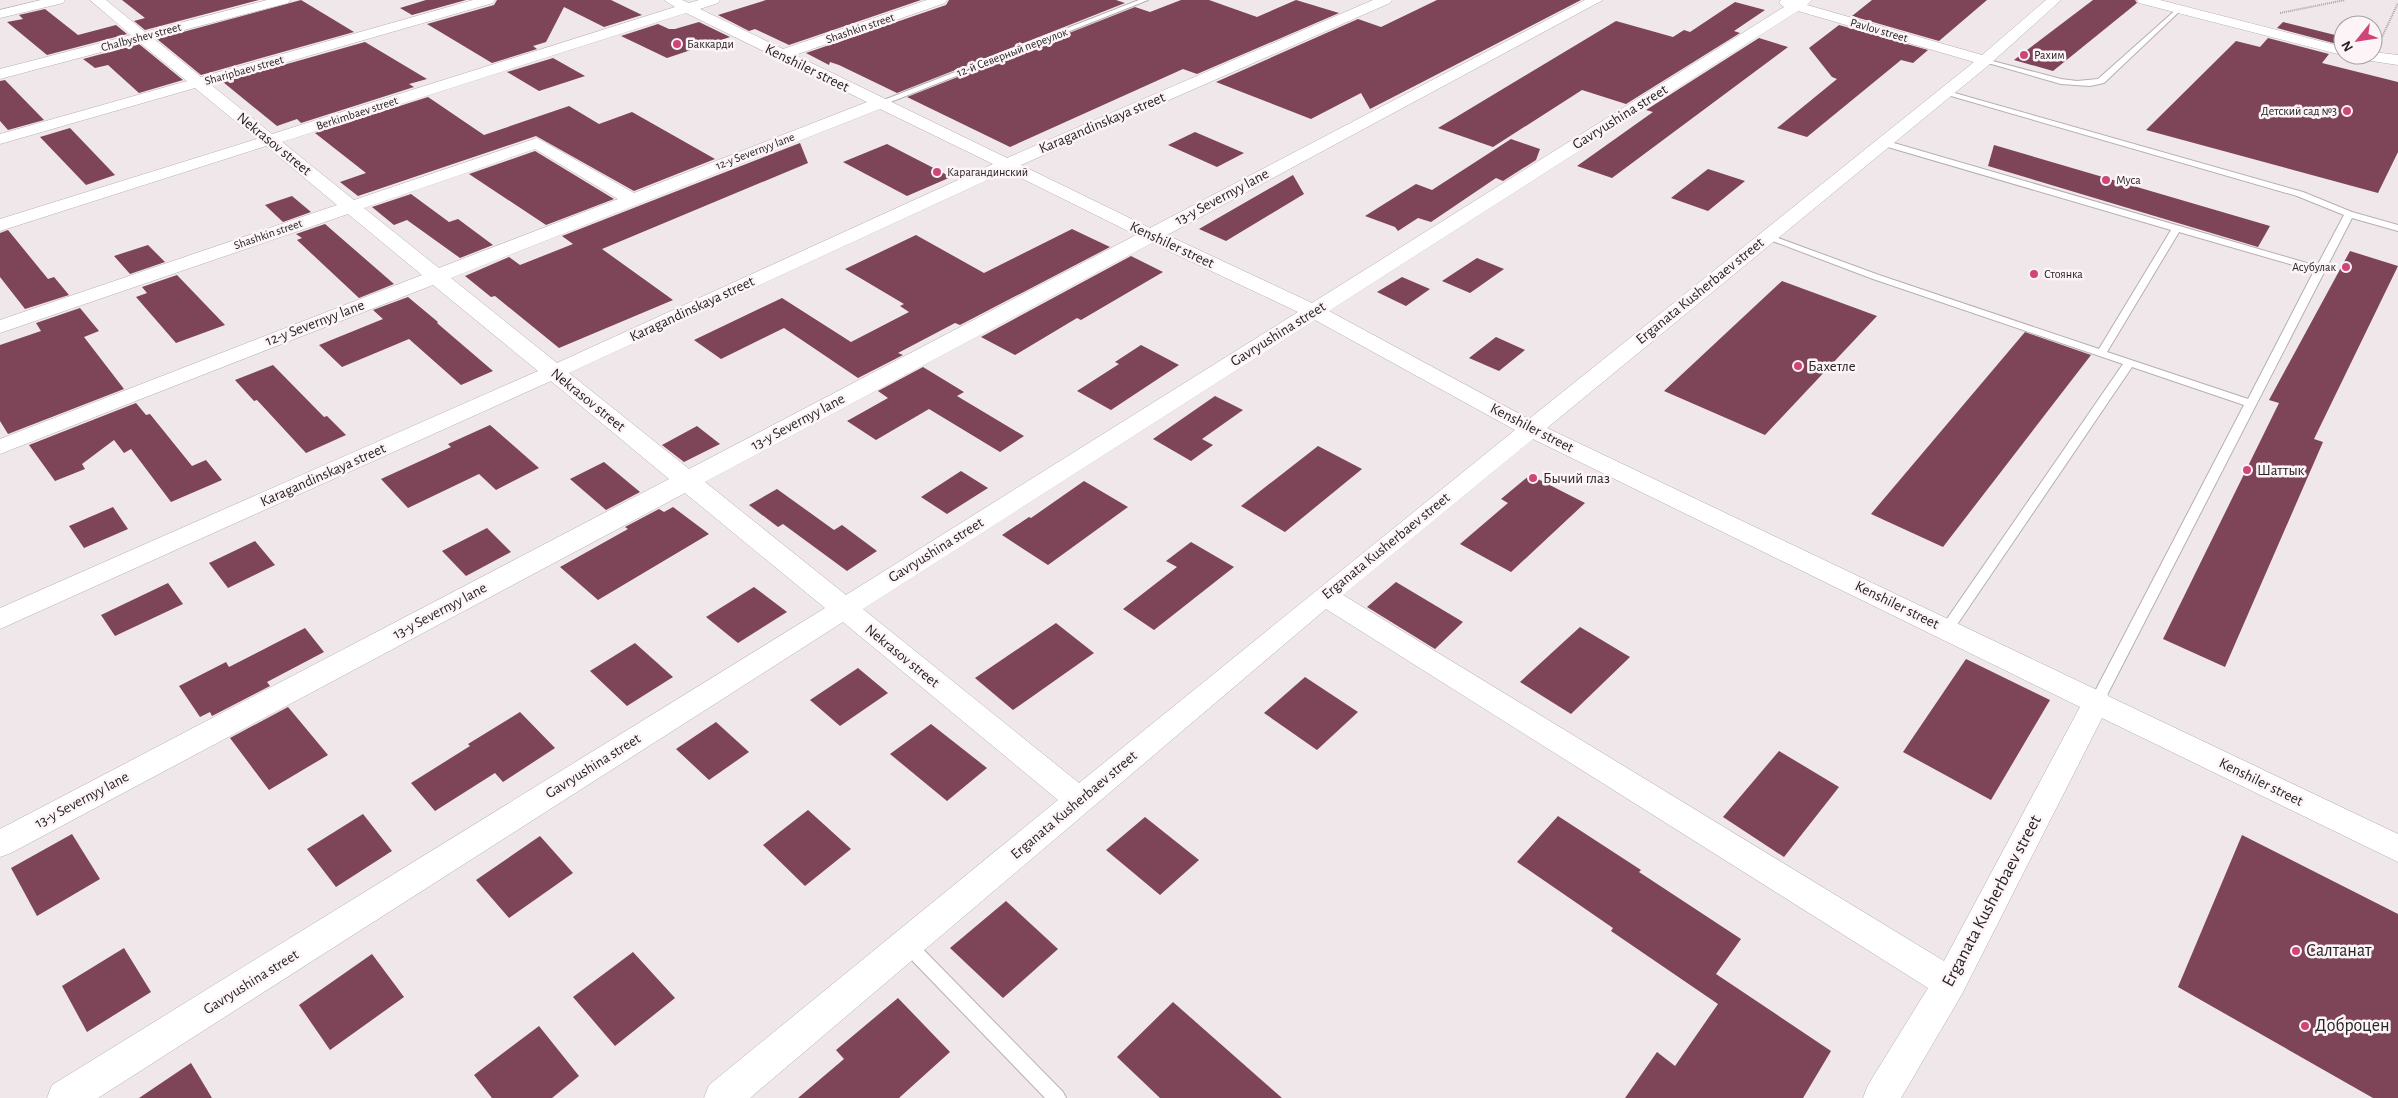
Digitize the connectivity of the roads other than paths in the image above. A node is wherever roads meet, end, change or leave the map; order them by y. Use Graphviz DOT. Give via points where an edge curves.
graph roads {
  1 [pos="58,0"];
  2 [pos="97,0"];
  3 [pos="283,0"];
  4 [pos="488,0"];
  5 [pos="713,0"];
  6 [pos="940,0"];
  7 [pos="1145,0"];
  8 [pos="1385,0"];
  9 [pos="1596,0"];
  10 [pos="2054,0"];
  11 [pos="2144,0"];
  12 [pos="1791,2"];
  13 [pos="679,4"];
  14 [pos="2179,9"];
  15 [pos="0,14"];
  16 [pos="142,37"];
  17 [pos="2333,49"];
  18 [pos="780,55"];
  19 [pos="2383,58"];
  20 [pos="2398,60"];
  21 [pos="1985,61"];
  22 [pos="0,74"];
  23 [pos="198,83"];
  24 [pos="1947,92"];
  25 [pos="880,103"];
  26 [pos="0,139"];
  27 [pos="270,141"];
  28 [pos="1884,143"];
  29 [pos="1006,165"];
  30 [pos="631,199"];
  31 [pos="350,206"];
  32 [pos="2349,214"];
  33 [pos="0,225"];
  34 [pos="2398,228"];
  35 [pos="2176,229"];
  36 [pos="1151,235"];
  37 [pos="1767,237"];
  38 [pos="2320,270"];
  39 [pos="435,276"];
  40 [pos="1314,312"];
  41 [pos="0,327"];
  42 [pos="2102,352"];
  43 [pos="2130,362"];
  44 [pos="554,372"];
  45 [pos="2251,404"];
  46 [pos="1529,428"];
  47 [pos="0,446"];
  48 [pos="687,481"];
  49 [pos="1325,596"];
  50 [pos="844,609"];
  51 [pos="0,619"];
  52 [pos="1947,630"];
  53 [pos="2097,701"];
  54 [pos="1079,800"];
  55 [pos="0,844"];
  56 [pos="2398,849"];
  57 [pos="907,944"];
  58 [pos="1950,983"];
  59 [pos="66,1098"];
  60 [pos="722,1098"];
  61 [pos="1057,1098"];
  62 [pos="1881,1098"];
  1 -- 15 [label="street"];
  2 -- 16 [label="street, Nekrasov street"];
  3 -- 16 [label="street, Chalbyshev street"];
  4 -- 23 [label="street, Sharipbaev street"];
  5 -- 13 [label="street, Berkimbaev street"];
  6 -- 18 [label="street, Shashkin street"];
  7 -- 25 [label="lane, 12-й Северный переулок"];
  8 -- 29 [label="street, Karagandinskaya street"];
  9 -- 36 [label="street, 13-y Severnyy lane"];
  10 -- 21 [label="street, Erganata Kusherbaev street"];
  11 -- 14 [label="street"];
  12 -- 21 [label="street, Pavlov street"];
  12 -- 40 [label="street, Gavryushina street"];
  13 -- 18 [label="street, Kenshiler street"];
  13 -- 27 [label="street, Berkimbaev street"];
  14 -- 17 [label="street" via="2202,9"];
  14 -- 21 [label="lane" via="2094,84 2070,84"];
  16 -- 22 [label="street, Chalbyshev street"];
  16 -- 23 [label="street, Nekrasov street"];
  18 -- 25 [label="street, Kenshiler street"];
  19 -- 20 [label="street"];
  21 -- 24 [label="street, Erganata Kusherbaev street"];
  23 -- 26 [label="street, Sharipbaev street"];
  23 -- 27 [label="street, Nekrasov street"];
  24 -- 28 [label="street, Erganata Kusherbaev street"];
  24 -- 32 [label="lane" via="2300,194"];
  25 -- 29 [label="street, Kenshiler street"];
  25 -- 30 [label="street, 12-y Severnyy lane"];
  27 -- 31 [label="street, Nekrasov street"];
  27 -- 33 [label="street, Berkimbaev street"];
  28 -- 35 [label="lane"];
  28 -- 37 [label="street, Erganata Kusherbaev street"];
  29 -- 36 [label="street, Kenshiler street"];
  29 -- 44 [label="street, Karagandinskaya street"];
  30 -- 31 [label="street, Shashkin street" via="537,143"];
  30 -- 39 [label="street, 12-y Severnyy lane"];
  31 -- 39 [label="street, Nekrasov street"];
  31 -- 41 [label="street, Shashkin street"];
  32 -- 34 [label="lane"];
  32 -- 38 [label="lane"];
  35 -- 38 [label="lane"];
  35 -- 42 [label="lane"];
  36 -- 40 [label="street, Kenshiler street"];
  36 -- 48 [label="street, 13-y Severnyy lane"];
  37 -- 42 [label="lane" via="1913,290"];
  37 -- 46 [label="street, Erganata Kusherbaev street"];
  38 -- 45 [label="lane"];
  39 -- 44 [label="street, Nekrasov street"];
  39 -- 47 [label="street, 12-y Severnyy lane"];
  40 -- 46 [label="street, Kenshiler street"];
  40 -- 50 [label="street, Gavryushina street"];
  42 -- 43 [label="lane"];
  43 -- 45 [label="lane"];
  43 -- 52 [label="lane"];
  44 -- 48 [label="street, Nekrasov street"];
  44 -- 51 [label="street, Karagandinskaya street"];
  45 -- 53 [label="lane"];
  46 -- 49 [label="street, Erganata Kusherbaev street"];
  46 -- 52 [label="street, Kenshiler street"];
  48 -- 50 [label="street, Nekrasov street"];
  48 -- 55 [label="street, 13-y Severnyy lane"];
  49 -- 54 [label="street, Erganata Kusherbaev street"];
  49 -- 58 [label="street"];
  50 -- 54 [label="street, Nekrasov street"];
  50 -- 59 [label="street, Gavryushina street"];
  52 -- 53 [label="street, Kenshiler street"];
  53 -- 56 [label="street, Kenshiler street"];
  53 -- 58 [label="street, Erganata Kusherbaev street"];
  54 -- 57 [label="street, Erganata Kusherbaev street"];
  57 -- 60 [label="street, Erganata Kusherbaev street"];
  57 -- 61 [label="lane"];
  58 -- 62 [label="street, Erganata Kusherbaev street"];
}
